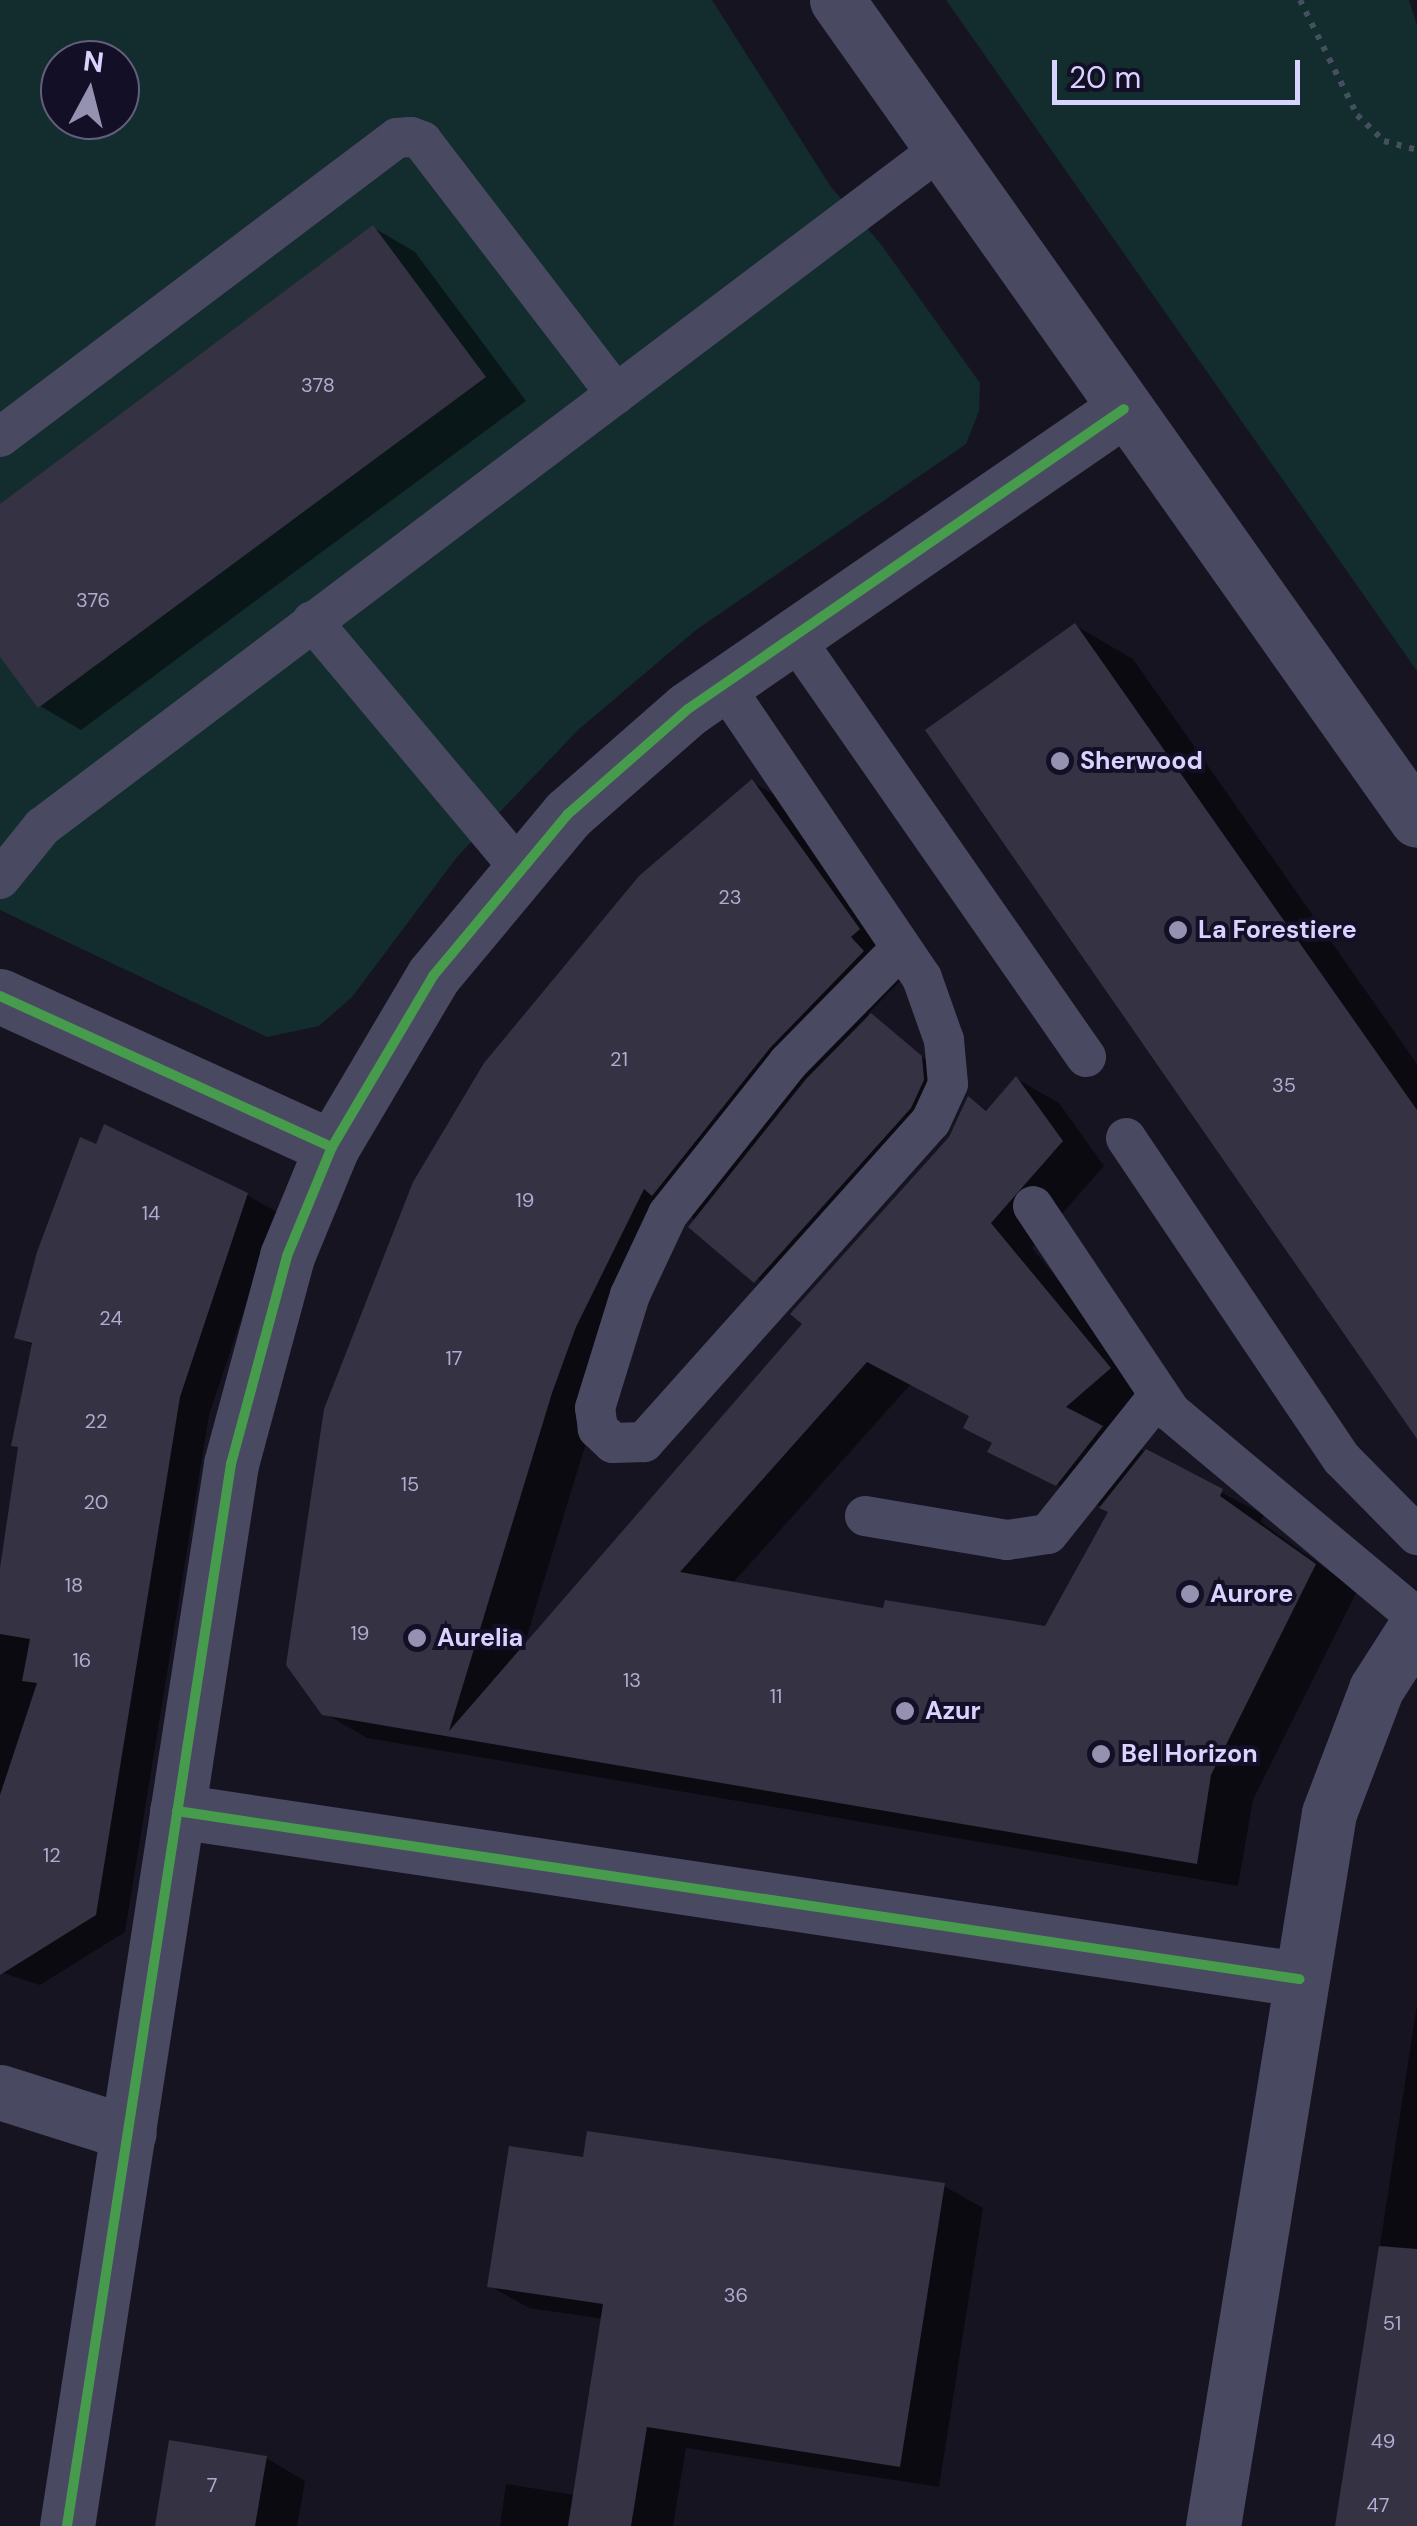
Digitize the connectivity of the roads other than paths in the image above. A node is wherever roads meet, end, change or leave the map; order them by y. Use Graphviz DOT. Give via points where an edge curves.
graph roads {
  1 [pos="836,0"];
  2 [pos="939,150"];
  3 [pos="616,394"];
  4 [pos="1124,409"];
  5 [pos="0,437"];
  6 [pos="312,621"];
  7 [pos="794,636"];
  8 [pos="723,684"];
  9 [pos="1417,820"];
  10 [pos="520,869"];
  11 [pos="0,879"];
  12 [pos="901,948"];
  13 [pos="0,996"];
  14 [pos="1086,1056"];
  15 [pos="1126,1138"];
  16 [pos="332,1148"];
  17 [pos="1033,1206"];
  18 [pos="1158,1396"];
  19 [pos="865,1516"];
  20 [pos="1417,1535"];
  21 [pos="1417,1621"];
  22 [pos="177,1811"];
  23 [pos="1299,1979"];
  24 [pos="0,2092"];
  25 [pos="130,2133"];
  26 [pos="67,2526"];
  27 [pos="1213,2526"];
  1 -- 2 [label="street"];
  2 -- 3 [label="lane"];
  2 -- 4 [label="street"];
  3 -- 5 [label="lane" via="422,141 410,137 397,138"];
  3 -- 6 [label="lane"];
  4 -- 7 [label="street"];
  4 -- 9 [label="street"];
  6 -- 10 [label="lane"];
  6 -- 11 [label="lane" via="42,827"];
  7 -- 8 [label="street"];
  7 -- 14 [label="lane"];
  8 -- 10 [label="street" via="623,762"];
  8 -- 12 [label="lane"];
  10 -- 16 [label="street" via="433,976"];
  12 -- 12 [label="lane" via="788,1063 668,1214 630,1295 595,1408 598,1429 613,1443 644,1442 931,1121 948,1084 948,1060 922,978"];
  13 -- 16 [label="street"];
  15 -- 20 [label="lane" via="1342,1459"];
  16 -- 22 [label="street" via="287,1256 254,1364 231,1464"];
  17 -- 18 [label="lane"];
  18 -- 19 [label="lane" via="1048,1534 1007,1540"];
  18 -- 21 [label="lane"];
  21 -- 23 [label="street" via="1376,1688 1328,1813"];
  22 -- 23 [label="street"];
  22 -- 25 [label="street"];
  23 -- 27 [label="street"];
  24 -- 25 [label="street"];
  25 -- 26 [label="street"];
}
